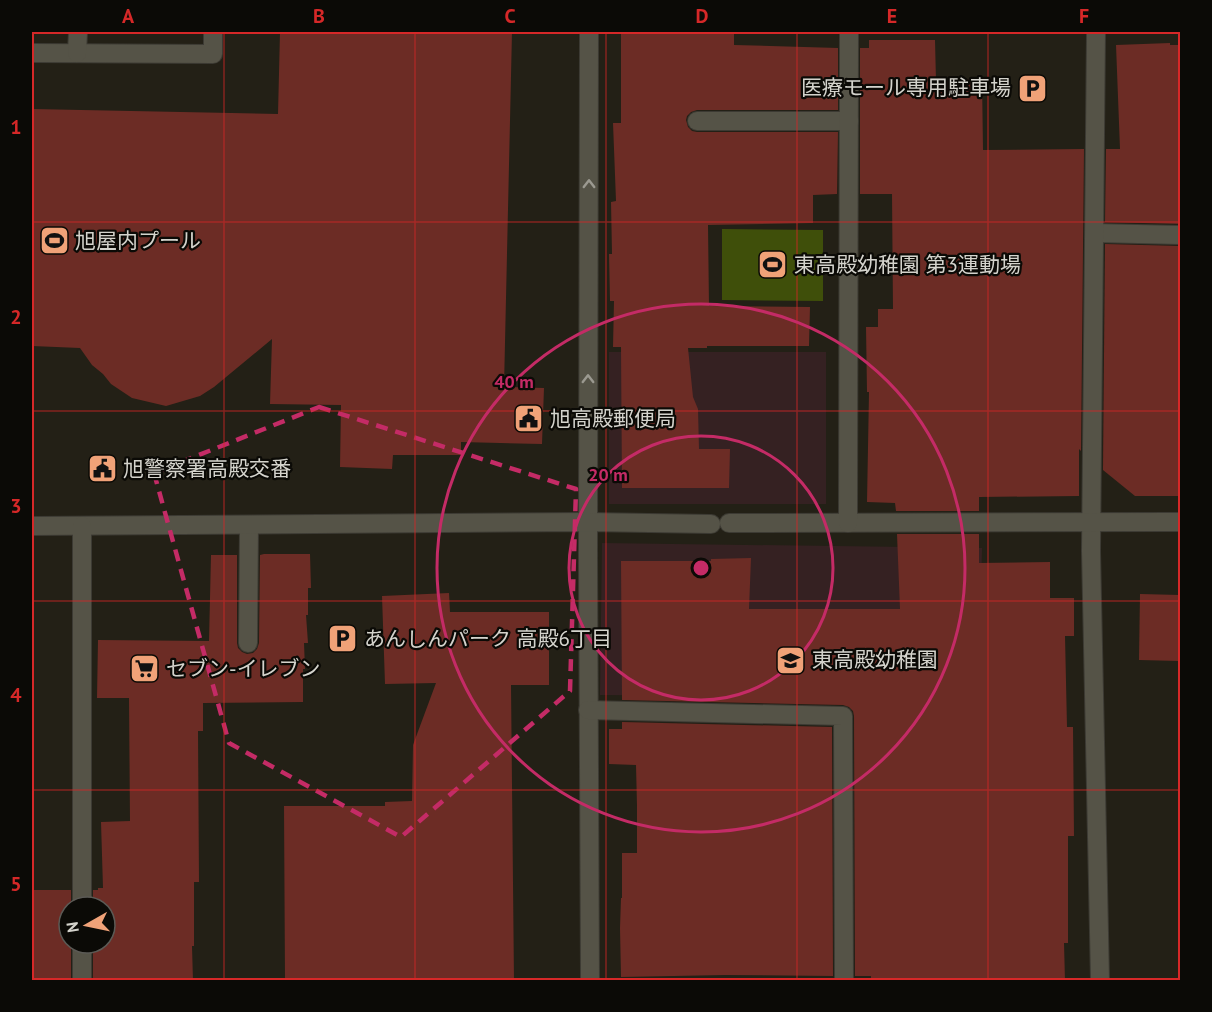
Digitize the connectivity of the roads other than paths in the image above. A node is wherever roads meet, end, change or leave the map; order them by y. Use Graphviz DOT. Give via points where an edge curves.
graph roads {
  1 [pos="78,32"];
  2 [pos="213,32"];
  3 [pos="589,32"];
  4 [pos="849,32"];
  5 [pos="1096,32"];
  6 [pos="32,53"];
  7 [pos="77,53"];
  8 [pos="697,121"];
  9 [pos="849,121"];
  10 [pos="1095,233"];
  11 [pos="1180,235"];
  12 [pos="588,522"];
  13 [pos="1092,522"];
  14 [pos="1180,522"];
  15 [pos="848,524"];
  16 [pos="249,525"];
  17 [pos="32,526"];
  18 [pos="82,526"];
  19 [pos="248,643"];
  20 [pos="588,710"];
  21 [pos="82,895"];
  22 [pos="82,955"];
  23 [pos="82,981"];
  24 [pos="590,981"];
  25 [pos="844,981"];
  26 [pos="1100,981"];
  1 -- 7 [label="street"];
  2 -- 7 [label="street" via="213,54"];
  12 -- 3 [label="street, one-way"];
  4 -- 9 [label="street"];
  5 -- 10 [label="street"];
  6 -- 7 [label="street"];
  8 -- 9 [label="street"];
  9 -- 15 [label="street"];
  10 -- 11 [label="street"];
  10 -- 13 [label="street"];
  12 -- 15 [label="street"];
  12 -- 16 [label="street"];
  12 -- 20 [label="street"];
  13 -- 14 [label="street"];
  13 -- 15 [label="street"];
  13 -- 26 [label="street"];
  16 -- 18 [label="street"];
  16 -- 19 [label="street"];
  17 -- 18 [label="street"];
  18 -- 21 [label="street"];
  20 -- 24 [label="street"];
  20 -- 25 [label="street" via="843,716"];
  22 -- 23 [label="street"];
}
